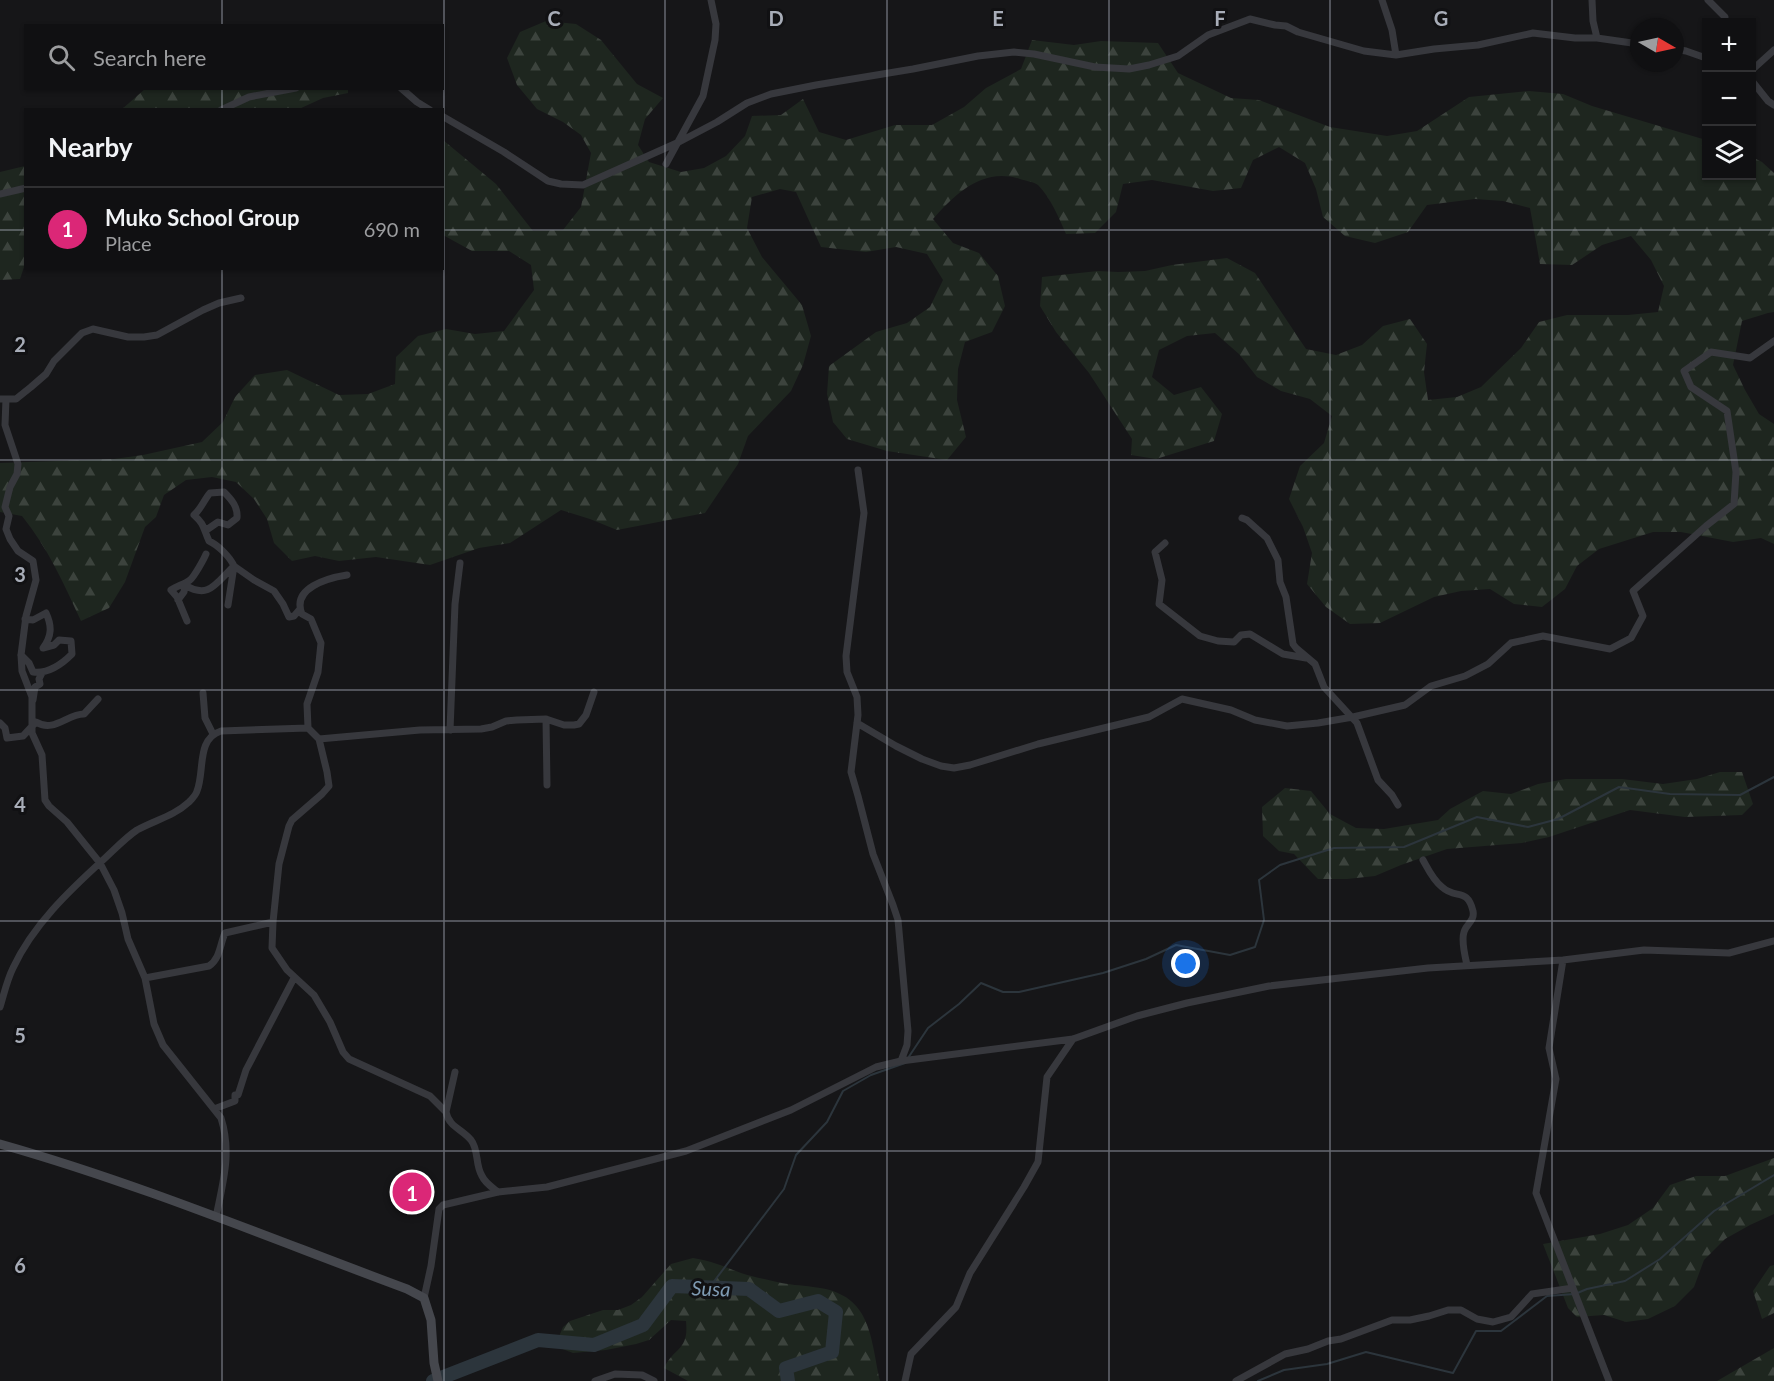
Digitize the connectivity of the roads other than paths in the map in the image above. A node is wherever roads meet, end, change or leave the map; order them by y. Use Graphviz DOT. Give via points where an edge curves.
graph roads {
  1 [pos="711,0"];
  2 [pos="1382,0"];
  3 [pos="1593,0"];
  4 [pos="1708,0"];
  5 [pos="1725,18"];
  6 [pos="1597,38"];
  7 [pos="1630,43"];
  8 [pos="1774,50"];
  9 [pos="1684,51"];
  10 [pos="1396,55"];
  11 [pos="1702,56"];
  12 [pos="1756,66"];
  13 [pos="1756,86"];
  14 [pos="286,90"];
  15 [pos="403,90"];
  16 [pos="1774,105"];
  17 [pos="225,108"];
  18 [pos="427,108"];
  19 [pos="444,117"];
  20 [pos="678,142"];
  21 [pos="666,165"];
  22 [pos="24,188"];
  23 [pos="0,194"];
  24 [pos="242,298"];
  25 [pos="1774,341"];
  26 [pos="3,399"];
  27 [pos="858,470"];
  28 [pos="1242,518"];
  29 [pos="205,531"];
  30 [pos="1165,543"];
  31 [pos="206,554"];
  32 [pos="460,563"];
  33 [pos="234,567"];
  34 [pos="346,575"];
  35 [pos="178,600"];
  36 [pos="228,605"];
  37 [pos="300,609"];
  38 [pos="26,619"];
  39 [pos="187,621"];
  40 [pos="21,655"];
  41 [pos="1309,659"];
  42 [pos="42,673"];
  43 [pos="594,692"];
  44 [pos="203,693"];
  45 [pos="98,699"];
  46 [pos="32,705"];
  47 [pos="1353,717"];
  48 [pos="546,719"];
  49 [pos="0,723"];
  50 [pos="857,723"];
  51 [pos="31,728"];
  52 [pos="308,728"];
  53 [pos="450,730"];
  54 [pos="213,734"];
  55 [pos="319,739"];
  56 [pos="548,785"];
  57 [pos="1398,805"];
  58 [pos="1423,860"];
  59 [pos="100,863"];
  60 [pos="273,922"];
  61 [pos="1774,941"];
  62 [pos="1563,960"];
  63 [pos="1467,965"];
  64 [pos="145,978"];
  65 [pos="294,978"];
  66 [pos="0,1007"];
  67 [pos="1072,1039"];
  68 [pos="901,1060"];
  69 [pos="455,1072"];
  70 [pos="214,1109"];
  71 [pos="446,1112"];
  72 [pos="0,1144"];
  73 [pos="498,1192"];
  74 [pos="216,1217"];
  75 [pos="1573,1288"];
  76 [pos="424,1299"];
  77 [pos="438,1379"];
  78 [pos="595,1381"];
  79 [pos="654,1381"];
  80 [pos="905,1381"];
  81 [pos="1236,1381"];
  82 [pos="1609,1381"];
  1 -- 20 [label="street" via="715,40 703,96"];
  2 -- 10 [label="street"];
  3 -- 6 [label="street"];
  4 -- 5 [label="street"];
  6 -- 7 [label="street"];
  6 -- 10 [label="street" via="1533,33 1478,45"];
  8 -- 12 [label="street"];
  9 -- 11 [label="street"];
  10 -- 20 [label="street" via="1364,51 1250,19 1208,35 1178,56 1129,69 1014,52 789,90 747,104"];
  13 -- 16 [label="street"];
  14 -- 17 [label="street" via="249,97"];
  15 -- 18 [label="street"];
  19 -- 20 [label="street" via="539,176 561,184 583,185"];
  20 -- 21 [label="street"];
  22 -- 23 [label="street"];
  24 -- 26 [label="street" via="219,303 157,335 128,337 93,328 82,333 46,374 16,399"];
  25 -- 47 [label="street" via="1750,358 1711,352 1684,371 1691,387 1727,411 1736,472 1734,504 1633,591 1642,616 1631,638 1610,649 1543,636 1511,643 1488,664 1431,686 1405,705"];
  26 -- 38 [label="street" via="5,425 18,464 5,507 9,516 6,529 18,551 33,561 36,579"];
  27 -- 50 [label="street" via="864,513 846,656 856,697"];
  28 -- 41 [label="street" via="1267,538 1278,560 1293,644"];
  29 -- 29 [label="street" via="194,515 210,493 224,492 235,506 237,518 228,525 218,522"];
  29 -- 33 [label="street" via="209,541"];
  30 -- 41 [label="street" via="1155,552 1162,580 1159,604 1190,629 1218,641 1234,642 1241,635 1250,634 1283,654"];
  31 -- 35 [label="street" via="188,582 171,590"];
  32 -- 53 [label="street"];
  33 -- 35 [label="street" via="208,591 195,592 184,585"];
  33 -- 36 [label="street"];
  33 -- 37 [label="street" via="274,591 289,617"];
  34 -- 37 [label="street" via="307,590"];
  35 -- 39 [label="street"];
  37 -- 52 [label="street" via="311,619 321,643 318,672 307,704"];
  38 -- 40 [label="street"];
  38 -- 42 [label="street" via="33,621 46,613 51,629 42,648 59,640 71,641 72,654"];
  40 -- 42 [label="street" via="33,672"];
  40 -- 46 [label="street"];
  41 -- 47 [label="street" via="1324,687"];
  42 -- 46 [label="street"];
  43 -- 48 [label="street" via="589,711 579,724 564,725"];
  44 -- 54 [label="street" via="205,718"];
  45 -- 51 [label="street" via="84,714 49,726 36,722"];
  46 -- 51 [label="street"];
  47 -- 50 [label="street" via="1287,726 1182,699 1149,717 954,768 922,759"];
  47 -- 57 [label="street" via="1378,780"];
  48 -- 53 [label="street"];
  48 -- 56 [label="street"];
  49 -- 51 [label="street" via="7,738 23,736"];
  50 -- 68 [label="street" via="851,772 873,854 900,931 908,1031"];
  51 -- 59 [label="street" via="42,755 45,800"];
  52 -- 54 [label="street"];
  52 -- 55 [label="street"];
  53 -- 55 [label="street"];
  54 -- 59 [label="street" via="207,741 192,799 168,817 137,830"];
  55 -- 60 [label="street" via="328,786 289,826 279,860"];
  58 -- 63 [label="street" via="1441,887 1469,900 1473,919 1463,935"];
  59 -- 64 [label="street" via="114,890 128,939"];
  59 -- 66 [label="street" via="60,900 27,944 12,970"];
  60 -- 64 [label="street" via="225,933 209,966"];
  60 -- 65 [label="street" via="272,948"];
  61 -- 62 [label="street" via="1729,952 1644,950"];
  62 -- 63 [label="street"];
  62 -- 75 [label="street" via="1549,1048 1556,1079 1536,1189"];
  63 -- 67 [label="street" via="1269,986 1137,1016"];
  64 -- 70 [label="street" via="154,1024 163,1045"];
  65 -- 70 [label="street" via="246,1070 235,1101"];
  65 -- 71 [label="street" via="317,1000 349,1059 430,1096"];
  67 -- 68 [label="street"];
  67 -- 80 [label="street" via="1047,1077 1040,1159 970,1273 956,1307 911,1354"];
  68 -- 73 [label="street" via="866,1072 791,1110 686,1150 547,1186"];
  69 -- 71 [label="street"];
  70 -- 74 [label="street" via="225,1132 227,1158"];
  71 -- 73 [label="street" via="451,1123 471,1140 482,1176"];
  72 -- 74 [label="main road"];
  73 -- 76 [label="street" via="440,1207"];
  74 -- 76 [label="main road" via="407,1289"];
  75 -- 81 [label="street" via="1532,1294 1511,1317 1493,1322 1461,1310 1392,1320 1286,1354"];
  75 -- 82 [label="street"];
  76 -- 77 [label="main road"];
  78 -- 79 [label="street" via="615,1374 642,1375"];
}
